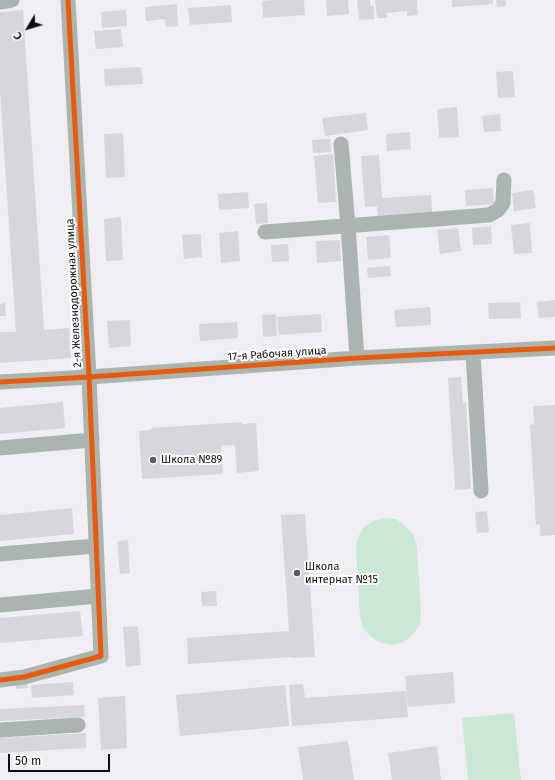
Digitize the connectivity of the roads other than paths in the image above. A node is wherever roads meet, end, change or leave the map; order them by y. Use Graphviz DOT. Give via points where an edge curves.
graph roads {
  1 [pos="12,0"];
  2 [pos="68,0"];
  3 [pos="0,2"];
  4 [pos="341,144"];
  5 [pos="504,180"];
  6 [pos="348,226"];
  7 [pos="265,232"];
  8 [pos="555,348"];
  9 [pos="473,352"];
  10 [pos="356,358"];
  11 [pos="89,377"];
  12 [pos="0,382"];
  13 [pos="92,440"];
  14 [pos="0,448"];
  15 [pos="481,491"];
  16 [pos="96,546"];
  17 [pos="0,554"];
  18 [pos="98,596"];
  19 [pos="0,604"];
  20 [pos="0,680"];
  21 [pos="78,725"];
  22 [pos="0,730"];
  1 -- 3 [label="street"];
  2 -- 11 [label="street, 2-я Железнодорожная улица"];
  4 -- 6 [label="street"];
  5 -- 6 [label="street" via="503,203 498,210 489,215"];
  6 -- 7 [label="street"];
  6 -- 10 [label="street"];
  8 -- 9 [label="street, 17-я Рабочая улица"];
  9 -- 10 [label="street, 17-я Рабочая улица"];
  9 -- 15 [label="street"];
  10 -- 11 [label="street, 17-я Рабочая улица"];
  11 -- 12 [label="street, 17-я Рабочая улица"];
  11 -- 13 [label="street, 2-я Железнодорожная улица"];
  13 -- 14 [label="street"];
  13 -- 16 [label="street, 2-я Железнодорожная улица"];
  16 -- 17 [label="street"];
  16 -- 18 [label="street, 2-я Железнодорожная улица"];
  18 -- 19 [label="street"];
  18 -- 20 [label="street, 2-я Железнодорожная улица" via="100,656 24,678"];
  21 -- 22 [label="street"];
}
